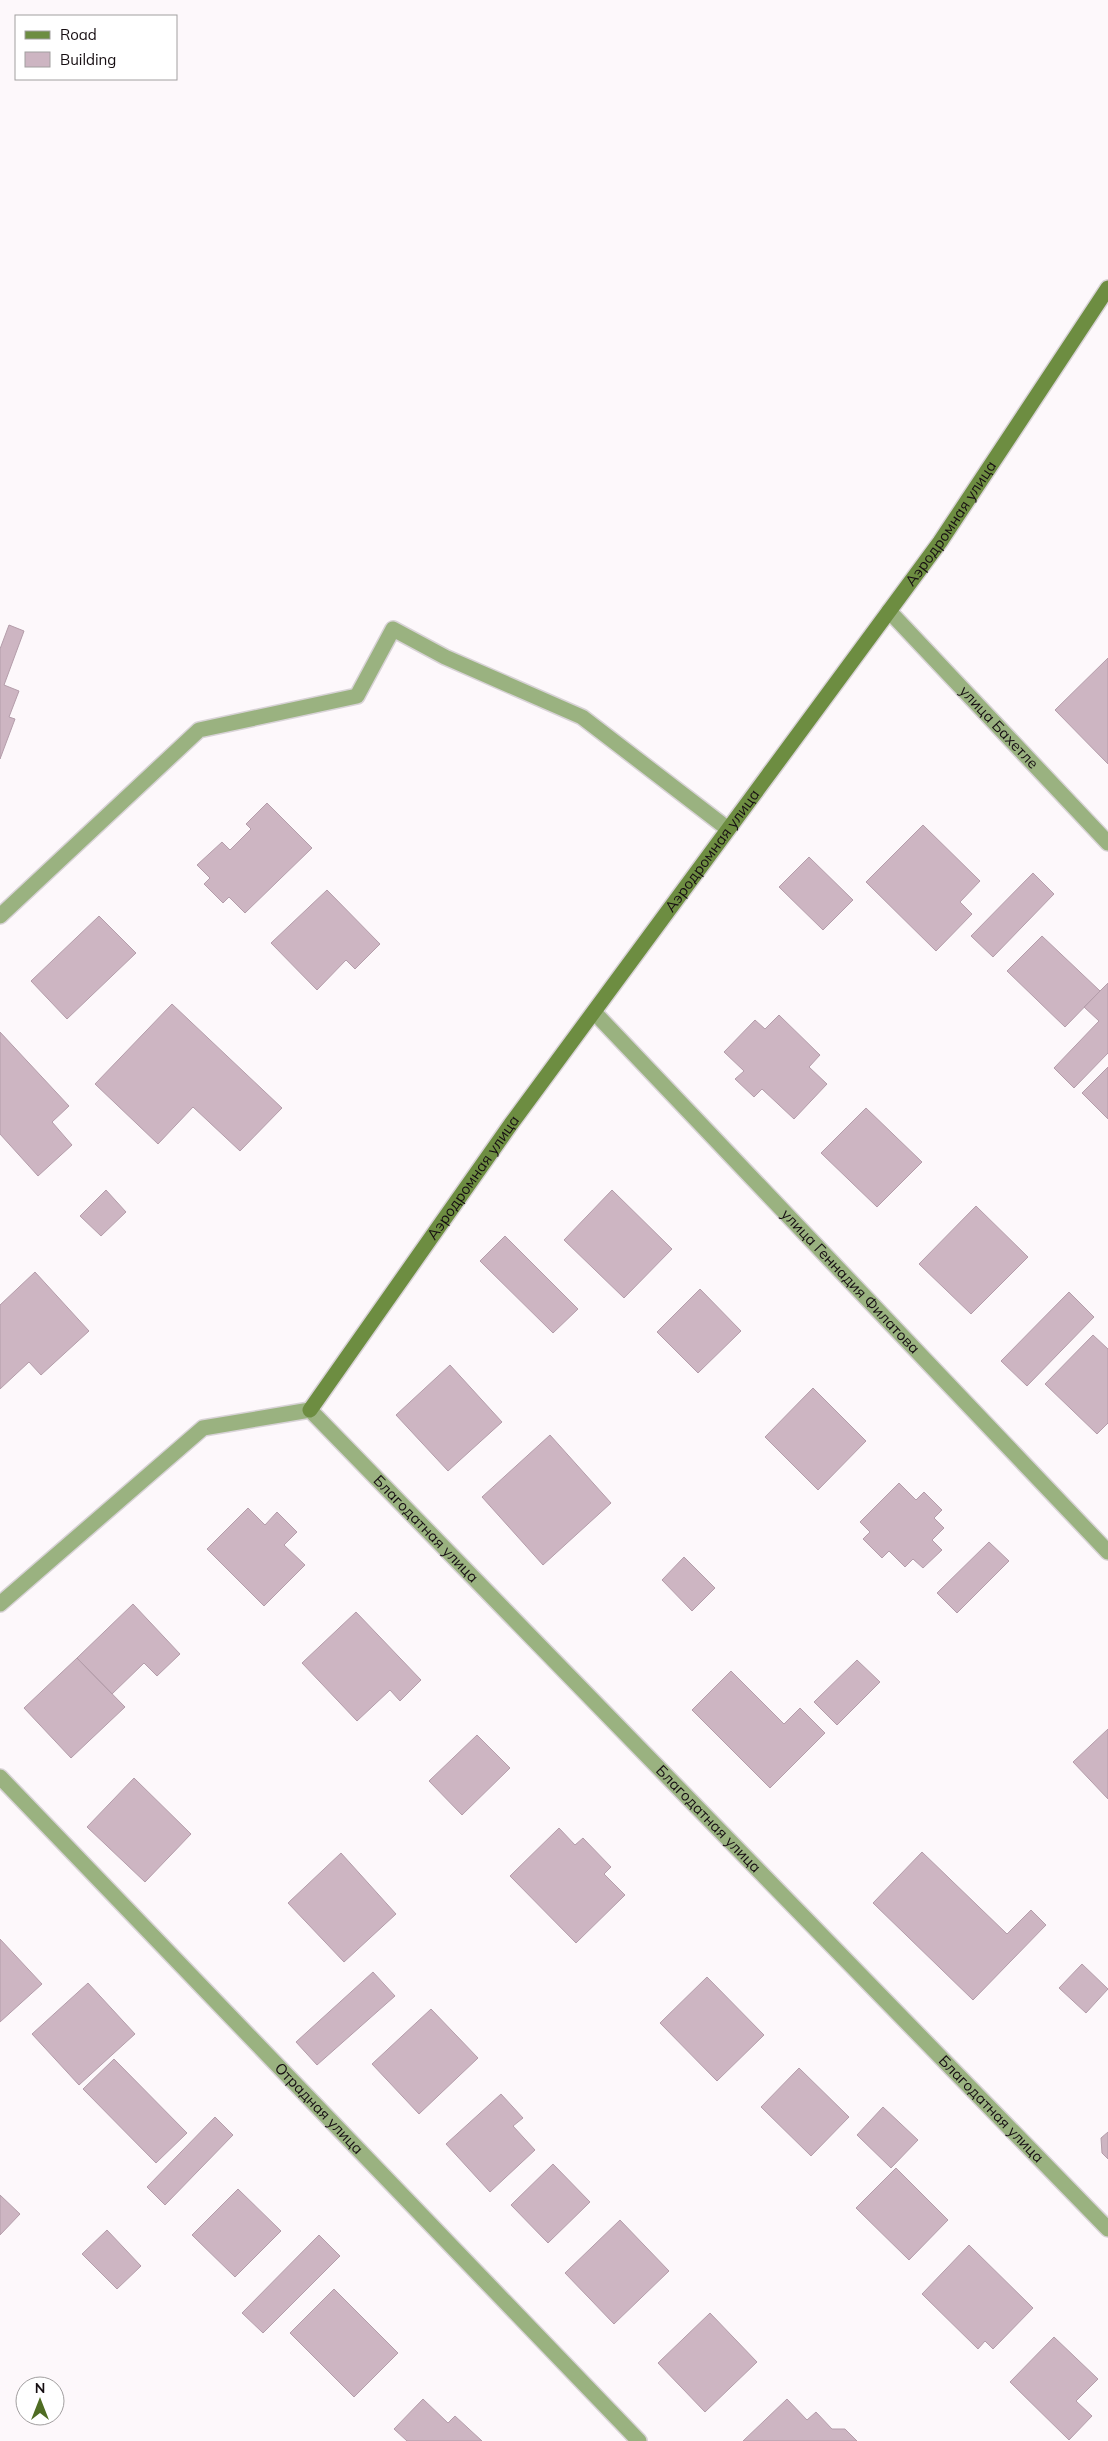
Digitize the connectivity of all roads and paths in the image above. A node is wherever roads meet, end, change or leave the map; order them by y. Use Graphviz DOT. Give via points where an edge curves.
graph roads {
  1 [pos="1108,288"];
  2 [pos="889,611"];
  3 [pos="728,829"];
  4 [pos="1108,843"];
  5 [pos="0,916"];
  6 [pos="594,1012"];
  7 [pos="310,1410"];
  8 [pos="1108,1552"];
  9 [pos="0,1604"];
  10 [pos="0,1777"];
  11 [pos="1108,2229"];
  12 [pos="639,2441"];
  1 -- 2 [label="street, Аэродромная улица" via="940,542"];
  2 -- 3 [label="street, Аэродромная улица"];
  2 -- 4 [label="street, улица Бахетле"];
  3 -- 5 [label="street" via="582,717 445,657 393,629 357,696 199,730"];
  3 -- 6 [label="street, Аэродромная улица"];
  6 -- 7 [label="street, Аэродромная улица" via="511,1124"];
  6 -- 8 [label="street, улица Геннадия Филатова"];
  7 -- 9 [label="street" via="203,1428"];
  7 -- 11 [label="street, Благодатная улица"];
  10 -- 12 [label="street, Отрадная улица"];
}
